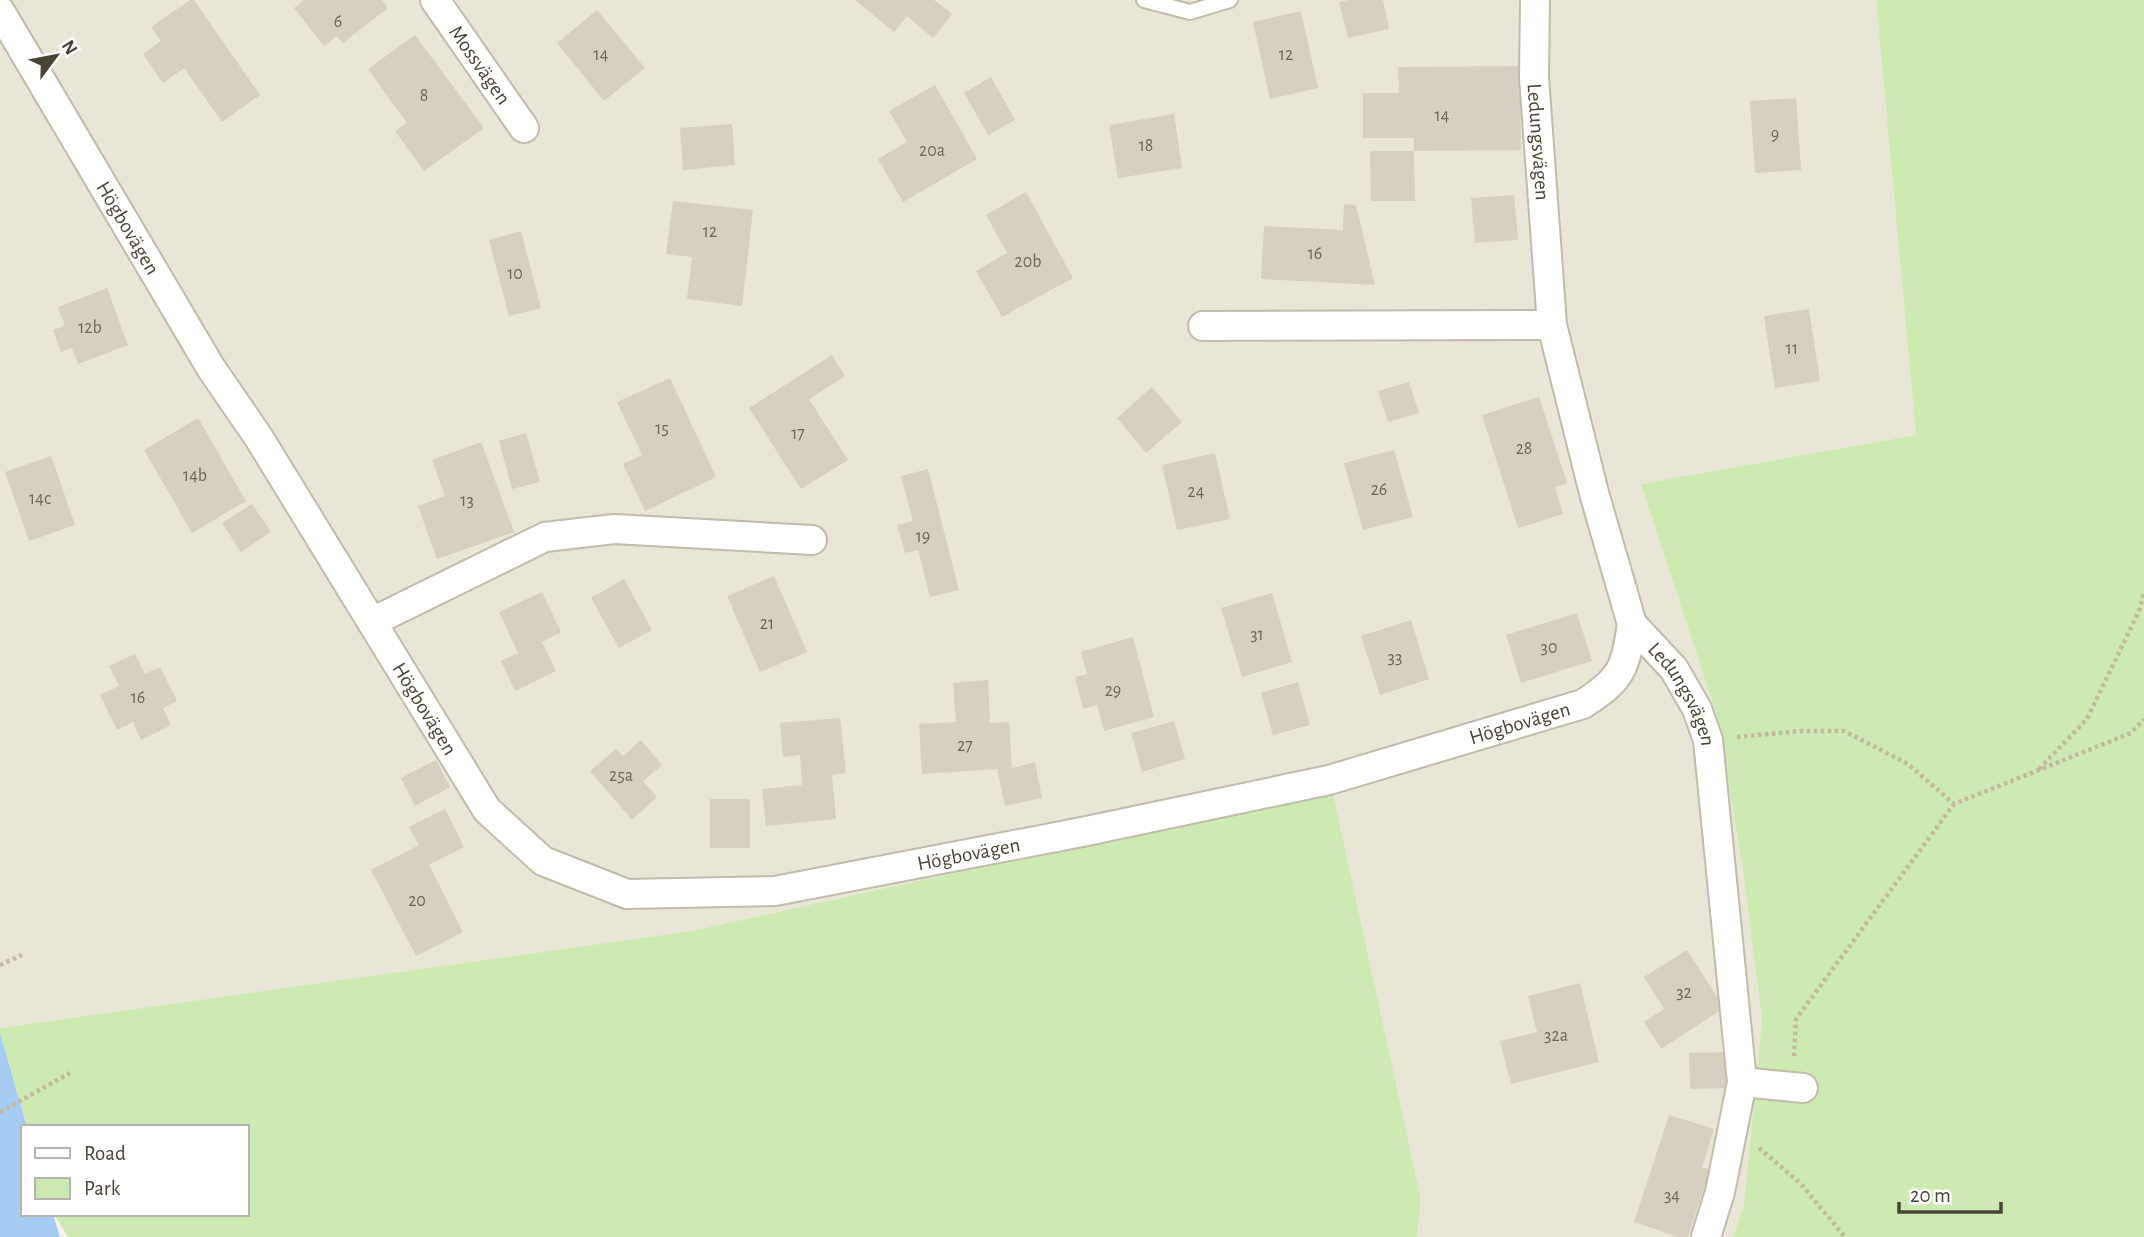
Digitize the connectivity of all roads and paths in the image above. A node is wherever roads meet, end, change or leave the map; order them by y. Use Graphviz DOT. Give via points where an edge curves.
graph roads {
  1 [pos="435,0"];
  2 [pos="1144,0"];
  3 [pos="1230,0"];
  4 [pos="1535,0"];
  5 [pos="0,11"];
  6 [pos="524,128"];
  7 [pos="1552,325"];
  8 [pos="1203,326"];
  9 [pos="812,540"];
  10 [pos="2144,592"];
  11 [pos="372,622"];
  12 [pos="1632,624"];
  13 [pos="2144,719"];
  14 [pos="1708,740"];
  15 [pos="2038,770"];
  16 [pos="1954,804"];
  17 [pos="22,955"];
  18 [pos="0,965"];
  19 [pos="70,1073"];
  20 [pos="1798,1076"];
  21 [pos="1742,1082"];
  22 [pos="0,1112"];
  23 [pos="1735,1127"];
  24 [pos="1706,1237"];
  25 [pos="1845,1237"];
  1 -- 6 [label="street, Mossvägen"];
  2 -- 3 [label="lane" via="1190,12"];
  4 -- 7 [label="street, Ledungsvägen" via="1534,77"];
  5 -- 11 [label="street, Högbovägen" via="211,368"];
  7 -- 8 [label="street"];
  7 -- 12 [label="street, Ledungsvägen"];
  9 -- 11 [label="street" via="614,529 545,537"];
  10 -- 15 [label="path" via="2087,719"];
  11 -- 12 [label="street, Högbovägen" via="487,810 543,861 627,894 775,891 1329,780 1583,704 1609,688 1620,674"];
  12 -- 14 [label="street, Ledungsvägen" via="1674,669"];
  13 -- 15 [label="path" via="2131,733"];
  14 -- 16 [label="path" via="1844,731 1908,764"];
  14 -- 21 [label="street, Ledungsvägen"];
  15 -- 16 [label="path"];
  16 -- 20 [label="path" via="1796,1019"];
  17 -- 18 [label="path"];
  19 -- 22 [label="path"];
  20 -- 21 [label="street"];
  21 -- 23 [label="street, Ledungsvägen"];
  23 -- 24 [label="street, Ledungsvägen"];
  23 -- 25 [label="path" via="1801,1184"];
}
